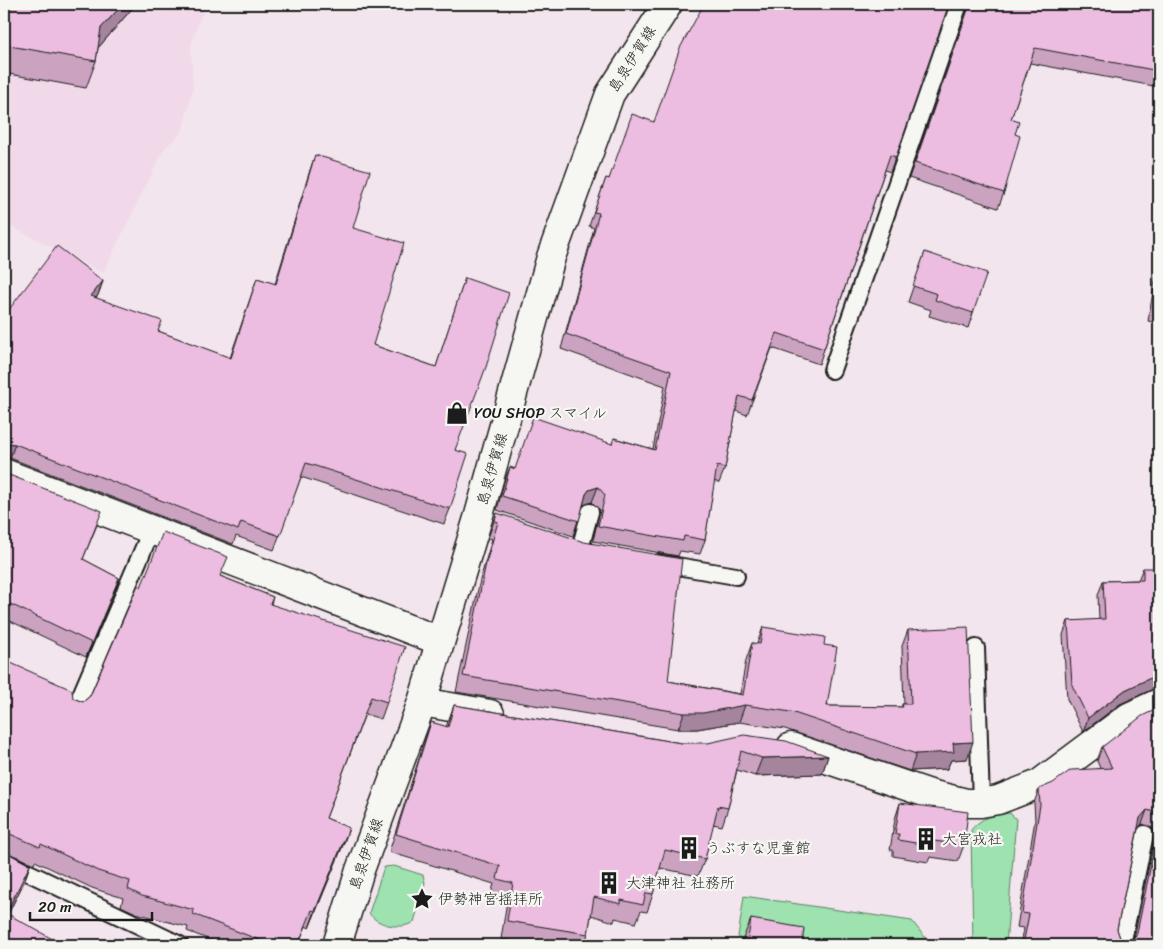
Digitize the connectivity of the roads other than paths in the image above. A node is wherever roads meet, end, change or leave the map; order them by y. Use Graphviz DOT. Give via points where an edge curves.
graph roads {
  1 [pos="668,4"];
  2 [pos="959,4"];
  3 [pos="832,370"];
  4 [pos="4,473"];
  5 [pos="590,512"];
  6 [pos="151,531"];
  7 [pos="561,543"];
  8 [pos="580,549"];
  9 [pos="599,552"];
  10 [pos="648,561"];
  11 [pos="736,576"];
  12 [pos="440,641"];
  13 [pos="976,648"];
  14 [pos="422,702"];
  15 [pos="1159,703"];
  16 [pos="75,710"];
  17 [pos="514,719"];
  18 [pos="765,741"];
  19 [pos="981,803"];
  20 [pos="1145,834"];
  21 [pos="4,861"];
  22 [pos="180,945"];
  23 [pos="337,945"];
  24 [pos="1122,945"];
  1 -- 12 [label="main road, 島泉伊賀線" via="610,94 551,257 487,518"];
  2 -- 3 [label="lane"];
  4 -- 6 [label="main road"];
  5 -- 8 [label="lane"];
  6 -- 12 [label="main road"];
  6 -- 16 [label="lane"];
  7 -- 8 [label="lane"];
  8 -- 9 [label="lane"];
  10 -- 11 [label="lane"];
  12 -- 14 [label="main road, 島泉伊賀線"];
  13 -- 19 [label="lane"];
  14 -- 17 [label="main road"];
  14 -- 23 [label="main road, 島泉伊賀線" via="360,870"];
  15 -- 19 [label="main road" via="1129,717 1039,784"];
  18 -- 19 [label="main road" via="930,794"];
  20 -- 24 [label="lane"];
  21 -- 22 [label="lane"];
}
